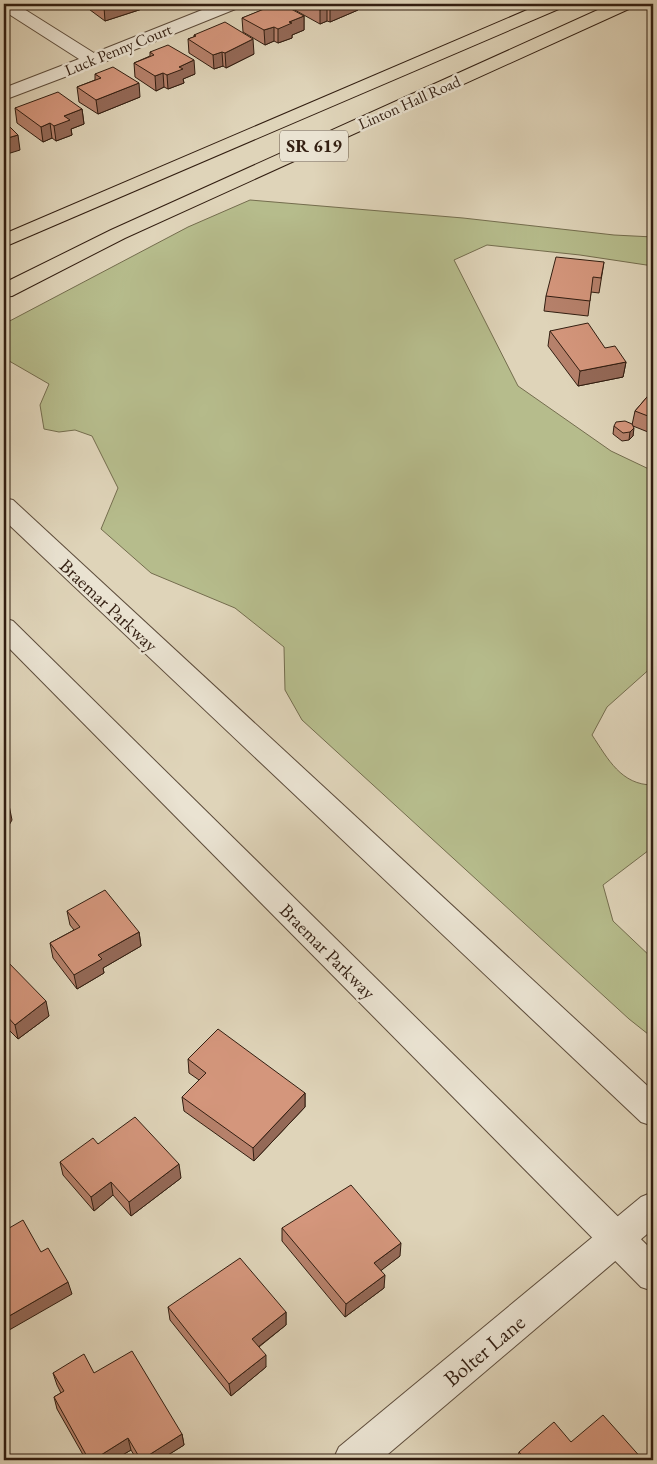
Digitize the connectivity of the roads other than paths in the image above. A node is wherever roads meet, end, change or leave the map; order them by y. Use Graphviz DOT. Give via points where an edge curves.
graph roads {
  1 [pos="4,4"];
  2 [pos="232,4"];
  3 [pos="555,4"];
  4 [pos="626,4"];
  5 [pos="93,60"];
  6 [pos="4,94"];
  7 [pos="4,241"];
  8 [pos="4,291"];
  9 [pos="4,506"];
  10 [pos="4,627"];
  11 [pos="653,1112"];
  12 [pos="653,1208"];
  13 [pos="617,1239"];
  14 [pos="653,1275"];
  15 [pos="352,1460"];
  1 -- 5 [label="street"];
  2 -- 5 [label="street, Luck Penny Court"];
  3 -- 7 [label="main road, Linton Hall Road / SR 619"];
  4 -- 8 [label="main road, Linton Hall Road / SR 619" via="118,234"];
  5 -- 6 [label="street, Luck Penny Court"];
  9 -- 11 [label="street, Braemar Parkway"];
  10 -- 13 [label="street, Braemar Parkway"];
  12 -- 13 [label="street, Bolter Lane"];
  13 -- 14 [label="street, Braemar Parkway"];
  13 -- 15 [label="street, Bolter Lane"];
}
